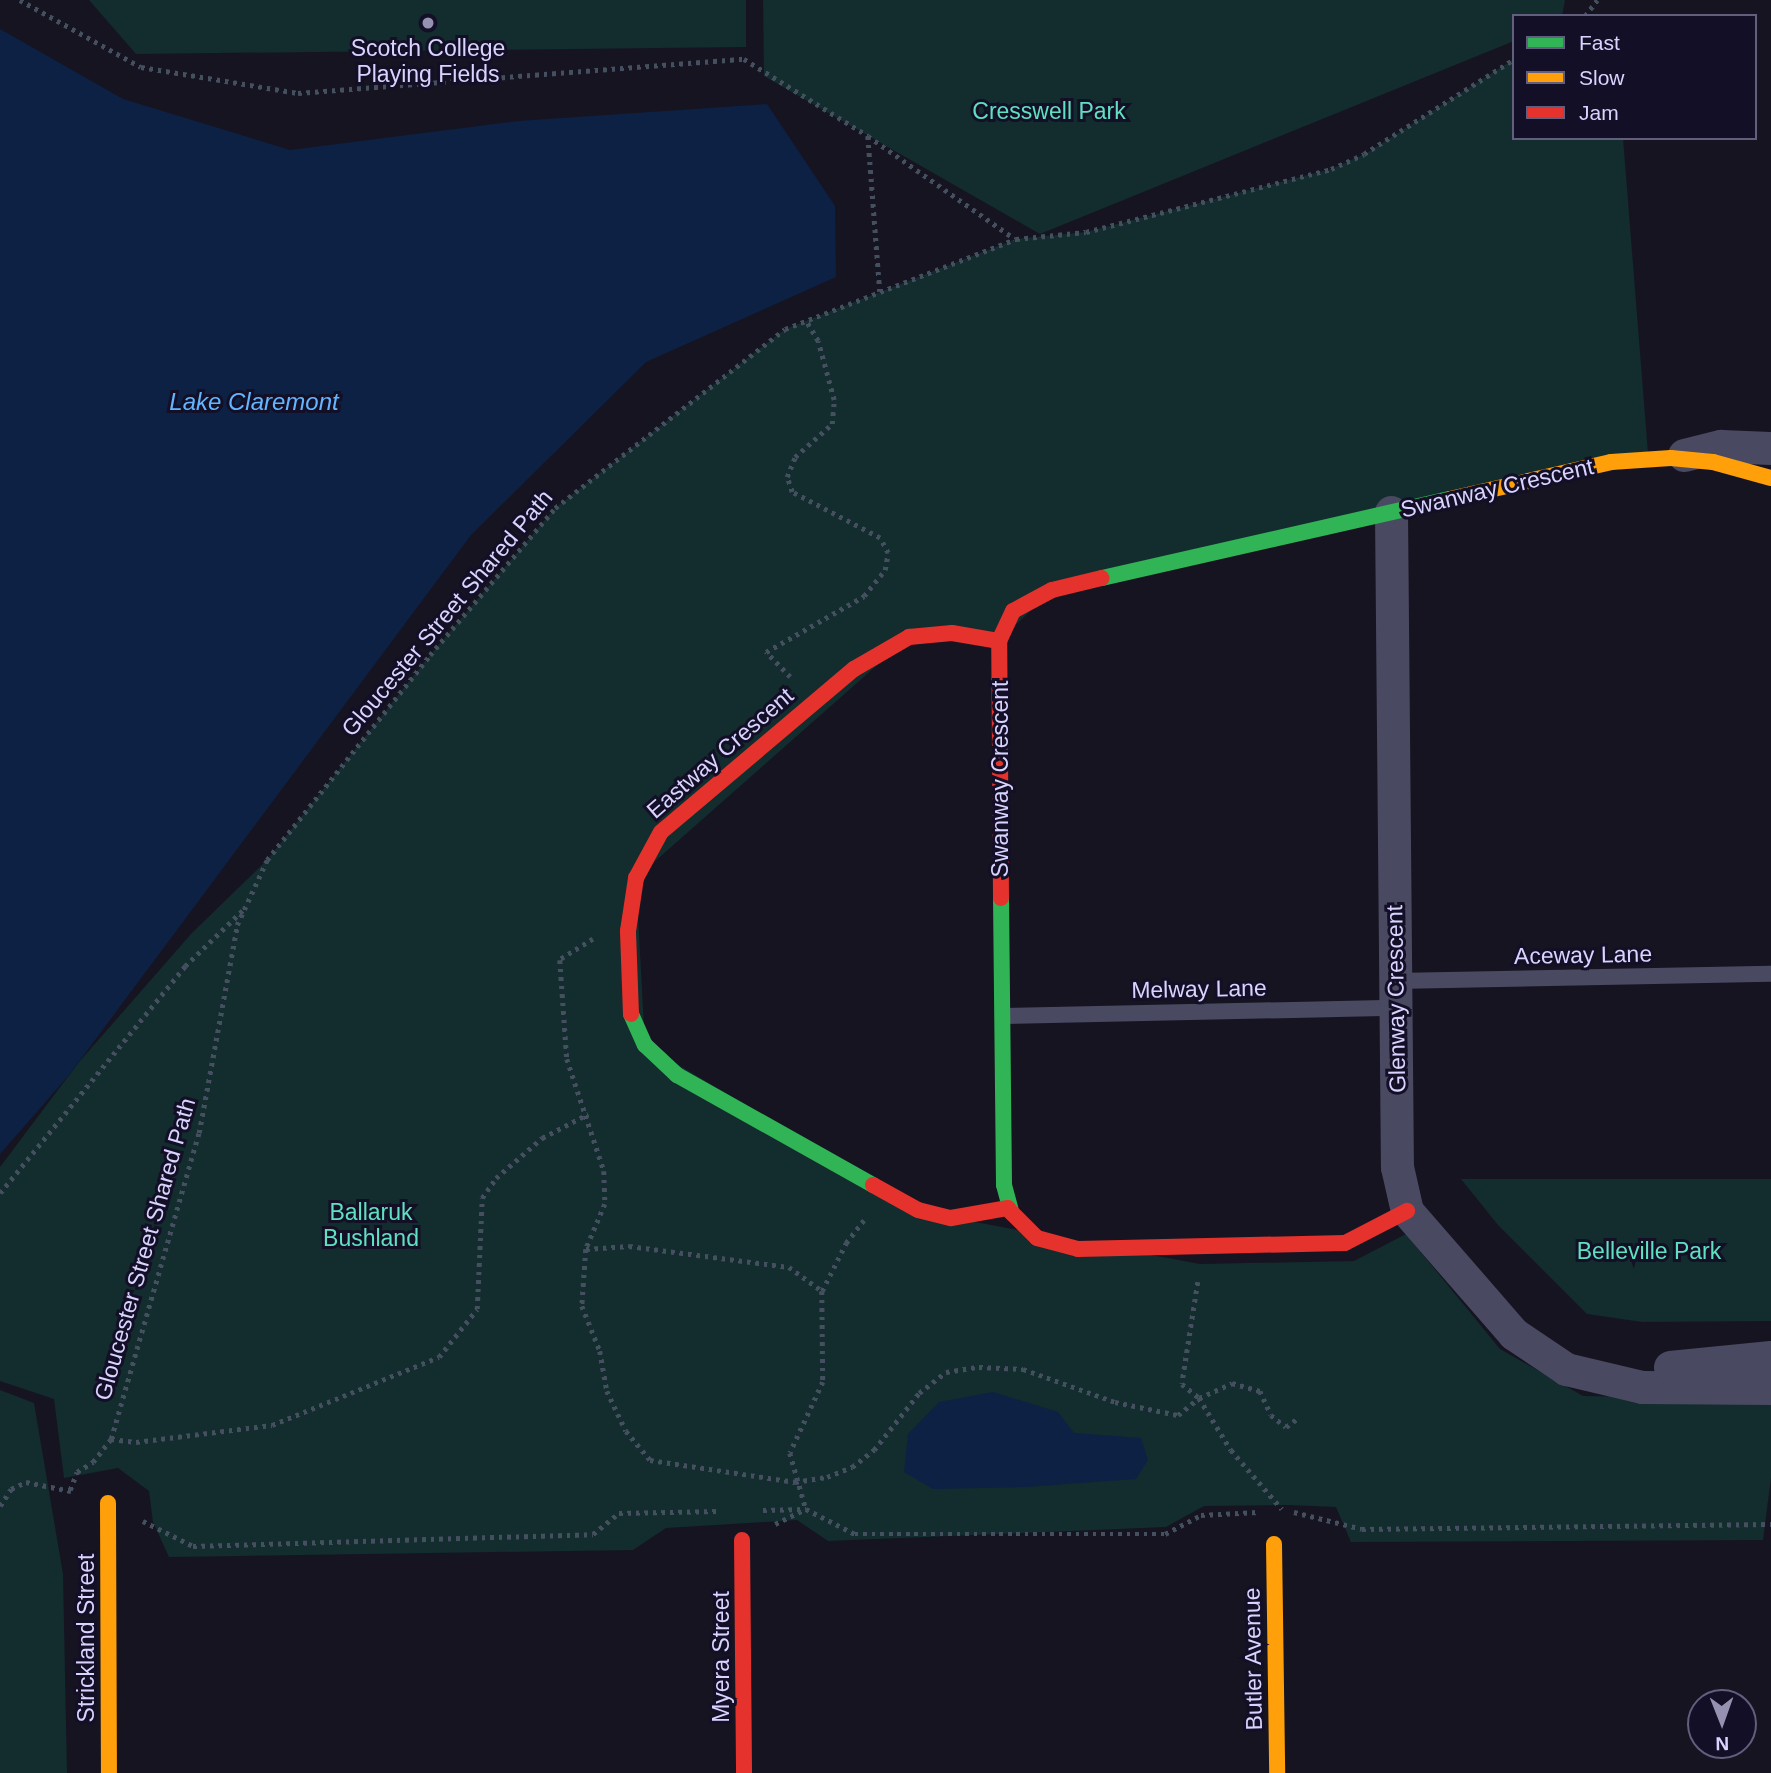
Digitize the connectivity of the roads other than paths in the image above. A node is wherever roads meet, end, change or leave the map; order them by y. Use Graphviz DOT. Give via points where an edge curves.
graph roads {
  1 [pos="1771,448"];
  2 [pos="1671,458"];
  3 [pos="1771,478"];
  4 [pos="1391,512"];
  5 [pos="999,642"];
  6 [pos="1771,974"];
  7 [pos="1396,994"];
  8 [pos="1002,1016"];
  9 [pos="1008,1208"];
  10 [pos="1407,1211"];
  11 [pos="1771,1357"];
  12 [pos="1613,1378"];
  13 [pos="1771,1388"];
  14 [pos="108,1503"];
  15 [pos="742,1540"];
  16 [pos="1274,1544"];
  17 [pos="108,1773"];
  18 [pos="744,1773"];
  19 [pos="1277,1773"];
  1 -- 2 [label="street, Swanway Crescent" via="1721,446"];
  2 -- 3 [label="street, Swanway Crescent" via="1713,462"];
  2 -- 4 [label="street, Swanway Crescent" via="1611,462"];
  4 -- 5 [label="street, Swanway Crescent" via="1052,590 1013,611"];
  4 -- 7 [label="street, Glenway Crescent"];
  5 -- 8 [label="street, Swanway Crescent"];
  5 -- 9 [label="street, Eastway Crescent" via="952,633 909,637 854,669 661,832 636,877 628,931 629,1007 645,1045 677,1075 918,1210 951,1218"];
  6 -- 7 [label="lane, Aceway Lane"];
  7 -- 8 [label="lane, Melway Lane"];
  7 -- 10 [label="street, Glenway Crescent" via="1397,1167"];
  8 -- 9 [label="street, Swanway Crescent"];
  9 -- 10 [label="street" via="1037,1238 1078,1249 1345,1243"];
  10 -- 12 [label="street, Glenway Crescent" via="1514,1334 1566,1370"];
  11 -- 12 [label="street, Glenway Crescent" via="1640,1370"];
  12 -- 13 [label="street, Glenway Crescent" via="1642,1387"];
  14 -- 17 [label="street, Strickland Street"];
  15 -- 18 [label="street, Myera Street"];
  16 -- 19 [label="street, Butler Avenue"];
}
